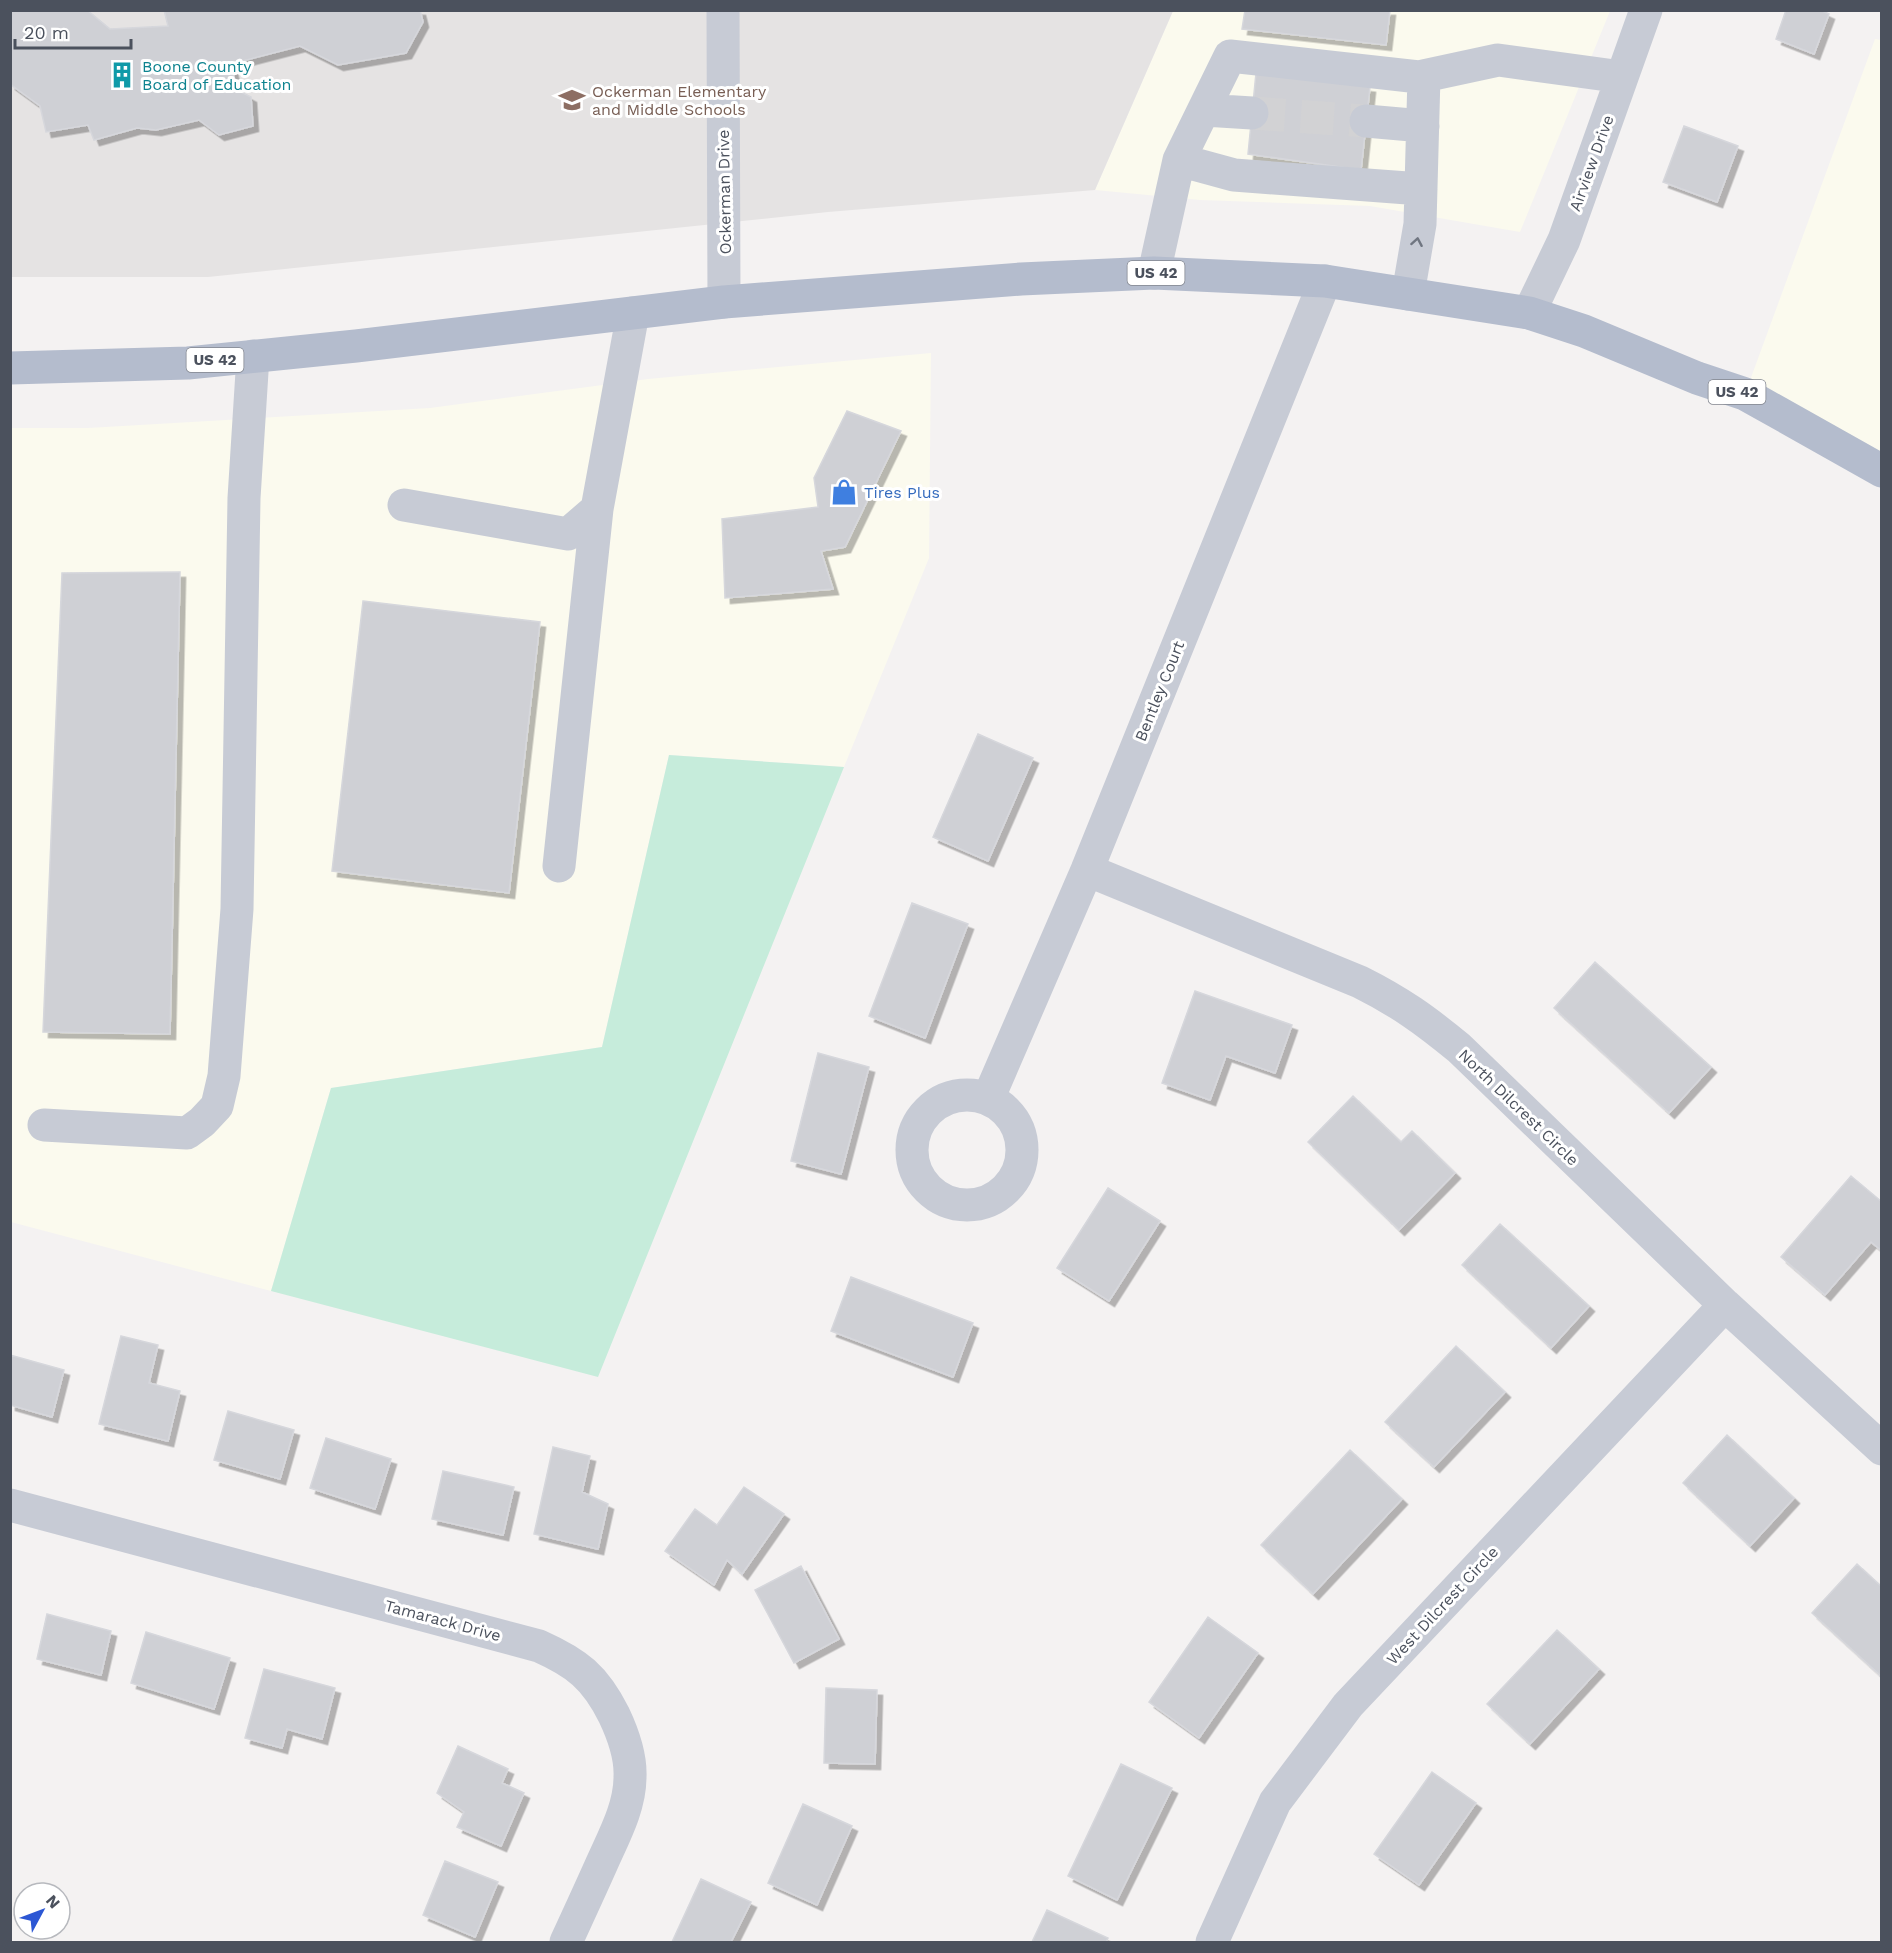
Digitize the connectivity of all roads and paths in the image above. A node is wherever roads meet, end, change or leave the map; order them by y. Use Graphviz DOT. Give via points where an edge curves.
graph roads {
  1 [pos="723,10"];
  2 [pos="1646,10"];
  3 [pos="1424,76"];
  4 [pos="1622,77"];
  5 [pos="1204,110"];
  6 [pos="1252,113"];
  7 [pos="1366,122"];
  8 [pos="1423,126"];
  9 [pos="1179,160"];
  10 [pos="1421,189"];
  11 [pos="1154,273"];
  12 [pos="1325,281"];
  13 [pos="1408,294"];
  14 [pos="724,302"];
  15 [pos="633,313"];
  16 [pos="1529,313"];
  17 [pos="253,356"];
  18 [pos="10,368"];
  19 [pos="1881,471"];
  20 [pos="404,505"];
  21 [pos="597,509"];
  22 [pos="559,866"];
  23 [pos="1087,870"];
  24 [pos="988,1099"];
  25 [pos="44,1125"];
  26 [pos="1725,1305"];
  27 [pos="1880,1445"];
  28 [pos="10,1505"];
  29 [pos="566,1942"];
  30 [pos="1212,1942"];
  1 -- 14 [label="street, Ockerman Drive"];
  2 -- 4 [label="street, Airview Drive"];
  3 -- 4 [label="street" via="1498,60"];
  3 -- 5 [label="street" via="1230,56"];
  3 -- 8 [label="street"];
  4 -- 16 [label="street, Airview Drive" via="1564,240"];
  5 -- 6 [label="street"];
  5 -- 9 [label="street"];
  7 -- 8 [label="street"];
  8 -- 10 [label="street"];
  9 -- 10 [label="street" via="1234,175"];
  9 -- 11 [label="street"];
  13 -- 10 [label="street, one-way" via="1420,224"];
  11 -- 12 [label="main road, US 42"];
  11 -- 14 [label="main road, US 42"];
  12 -- 13 [label="main road, US 42"];
  12 -- 23 [label="street, Bentley Court"];
  13 -- 16 [label="main road, US 42"];
  14 -- 15 [label="main road, US 42"];
  15 -- 17 [label="main road, US 42"];
  15 -- 21 [label="street"];
  16 -- 19 [label="main road, US 42" via="1745,394"];
  17 -- 18 [label="main road, US 42" via="188,363"];
  17 -- 25 [label="street" via="244,498 237,909 224,1076 217,1106 187,1133"];
  20 -- 21 [label="street" via="568,534"];
  21 -- 22 [label="street"];
  23 -- 24 [label="street, Bentley Court"];
  23 -- 26 [label="street, North Dilcrest Circle" via="1394,998 1459,1048"];
  26 -- 27 [label="street, North Dilcrest Circle"];
  26 -- 30 [label="street, West Dilcrest Circle" via="1348,1705 1275,1802"];
  28 -- 29 [label="street, Tamarack Drive" via="539,1646 565,1657 603,1692 623,1734 630,1776 627,1802"];
}
